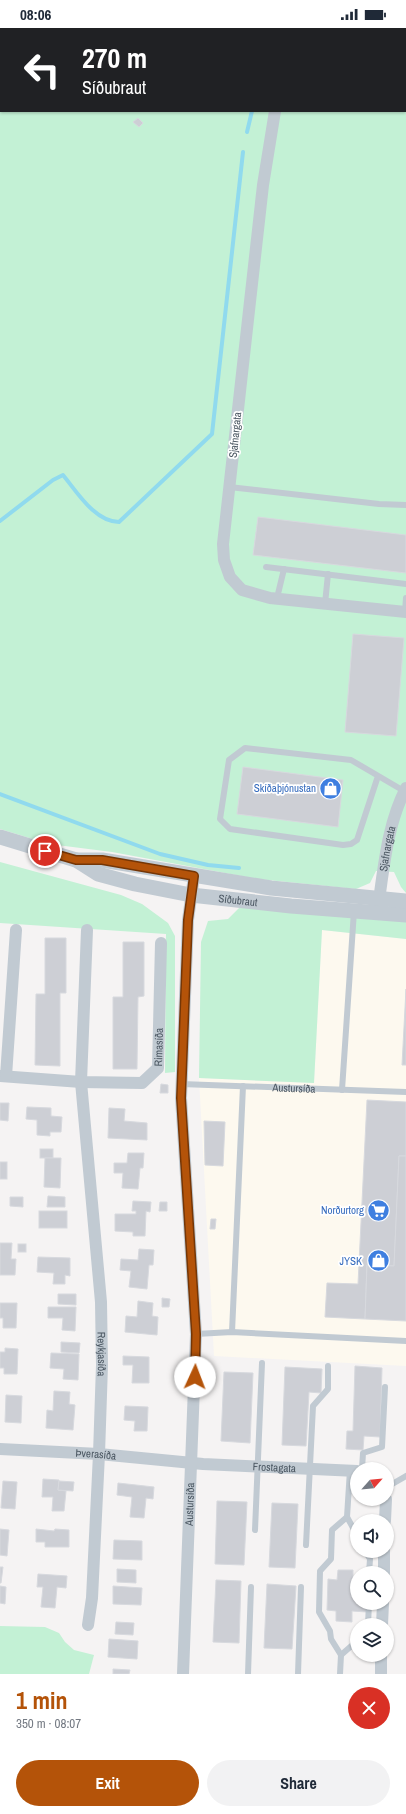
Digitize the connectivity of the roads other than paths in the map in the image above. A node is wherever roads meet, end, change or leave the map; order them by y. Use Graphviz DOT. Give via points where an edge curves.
graph roads {
  1 [pos="275,112"];
  2 [pos="229,488"];
  3 [pos="406,505"];
  4 [pos="266,567"];
  5 [pos="284,569"];
  6 [pos="328,574"];
  7 [pos="406,584"];
  8 [pos="277,598"];
  9 [pos="406,598"];
  10 [pos="325,604"];
  11 [pos="405,612"];
  12 [pos="378,776"];
  13 [pos="405,789"];
  14 [pos="0,837"];
  15 [pos="76,860"];
  16 [pos="194,876"];
  17 [pos="191,895"];
  18 [pos="406,901"];
  19 [pos="378,906"];
  20 [pos="354,911"];
  21 [pos="406,915"];
  22 [pos="16,930"];
  23 [pos="87,930"];
  24 [pos="161,943"];
  25 [pos="3,1076"];
  26 [pos="81,1082"];
  27 [pos="181,1084"];
  28 [pos="243,1086"];
  29 [pos="342,1090"];
  30 [pos="406,1092"];
  31 [pos="232,1332"];
  32 [pos="196,1334"];
  33 [pos="406,1341"];
  34 [pos="262,1363"];
  35 [pos="328,1366"];
  36 [pos="385,1388"];
  37 [pos="0,1449"];
  38 [pos="99,1454"];
  39 [pos="362,1462"];
  40 [pos="192,1463"];
  41 [pos="258,1466"];
  42 [pos="310,1469"];
  43 [pos="350,1471"];
  44 [pos="406,1476"];
  45 [pos="394,1483"];
  46 [pos="350,1499"];
  47 [pos="348,1517"];
  48 [pos="350,1521"];
  49 [pos="255,1530"];
  50 [pos="306,1545"];
  51 [pos="251,1586"];
  52 [pos="301,1587"];
  53 [pos="88,1625"];
  54 [pos="350,1648"];
  55 [pos="341,1656"];
  56 [pos="381,1662"];
  57 [pos="183,1674"];
  58 [pos="248,1674"];
  59 [pos="298,1674"];
  60 [pos="340,1674"];
  61 [pos="381,1674"];
  1 -- 2 [label="street, Sjafnargata" via="263,185"];
  2 -- 3 [label="lane"];
  2 -- 8 [label="street, Sjafnargata" via="222,544 230,577 242,590"];
  4 -- 5 [label="lane"];
  5 -- 6 [label="lane"];
  5 -- 8 [label="lane"];
  6 -- 7 [label="lane"];
  6 -- 10 [label="lane"];
  8 -- 10 [label="street, Sjafnargata"];
  9 -- 11 [label="lane"];
  10 -- 11 [label="street, Sjafnargata"];
  12 -- 12 [label="lane" via="351,760 245,748 229,760 220,819 230,829 351,844 357,840"];
  12 -- 13 [label="lane"];
  13 -- 19 [label="street, Sjafnargata" via="397,805 388,837"];
  14 -- 15 [label="street, Síðubraut"];
  15 -- 16 [label="street, Síðubraut" via="102,860"];
  15 -- 17 [label="street, Síðubraut" via="98,874"];
  16 -- 17 [label="street, Austursíða"];
  16 -- 19 [label="street, Síðubraut"];
  17 -- 20 [label="street, Síðubraut"];
  17 -- 27 [label="street, Austursíða"];
  18 -- 19 [label="street, Síðubraut"];
  19 -- 20 [label="street, Síðubraut"];
  19 -- 21 [label="street, Síðubraut"];
  20 -- 29 [label="lane"];
  22 -- 25 [label="street, Rimasíða"];
  23 -- 26 [label="street"];
  24 -- 26 [label="street, Rimasíða" via="158,1068 142,1083"];
  25 -- 26 [label="street, Rimasíða"];
  26 -- 38 [label="street, Reykjasíða" via="101,1302"];
  27 -- 28 [label="lane, Austursíða"];
  27 -- 32 [label="street, Austursíða"];
  28 -- 29 [label="lane, Austursíða"];
  28 -- 31 [label="lane"];
  29 -- 30 [label="lane, Austursíða"];
  31 -- 32 [label="lane"];
  31 -- 33 [label="lane"];
  32 -- 40 [label="street, Austursíða"];
  34 -- 41 [label="lane"];
  35 -- 42 [label="lane" via="328,1389 313,1406"];
  36 -- 39 [label="lane" via="382,1447 363,1453"];
  37 -- 38 [label="street, Þverasíða"];
  38 -- 40 [label="street, Þverasíða"];
  38 -- 53 [label="street, Reykjasíða" via="92,1598"];
  40 -- 41 [label="street, Frostagata"];
  40 -- 57 [label="street, Austursíða"];
  41 -- 42 [label="street, Frostagata"];
  41 -- 49 [label="lane"];
  42 -- 43 [label="street, Frostagata"];
  42 -- 50 [label="lane"];
  44 -- 45 [label="lane"];
  46 -- 47 [label="lane"];
  47 -- 48 [label="lane"];
  47 -- 55 [label="lane" via="332,1530 331,1559 320,1571 319,1612 330,1631 330,1639"];
  51 -- 58 [label="lane"];
  52 -- 59 [label="lane"];
  54 -- 55 [label="lane"];
  55 -- 60 [label="lane"];
  56 -- 61 [label="street"];
}
